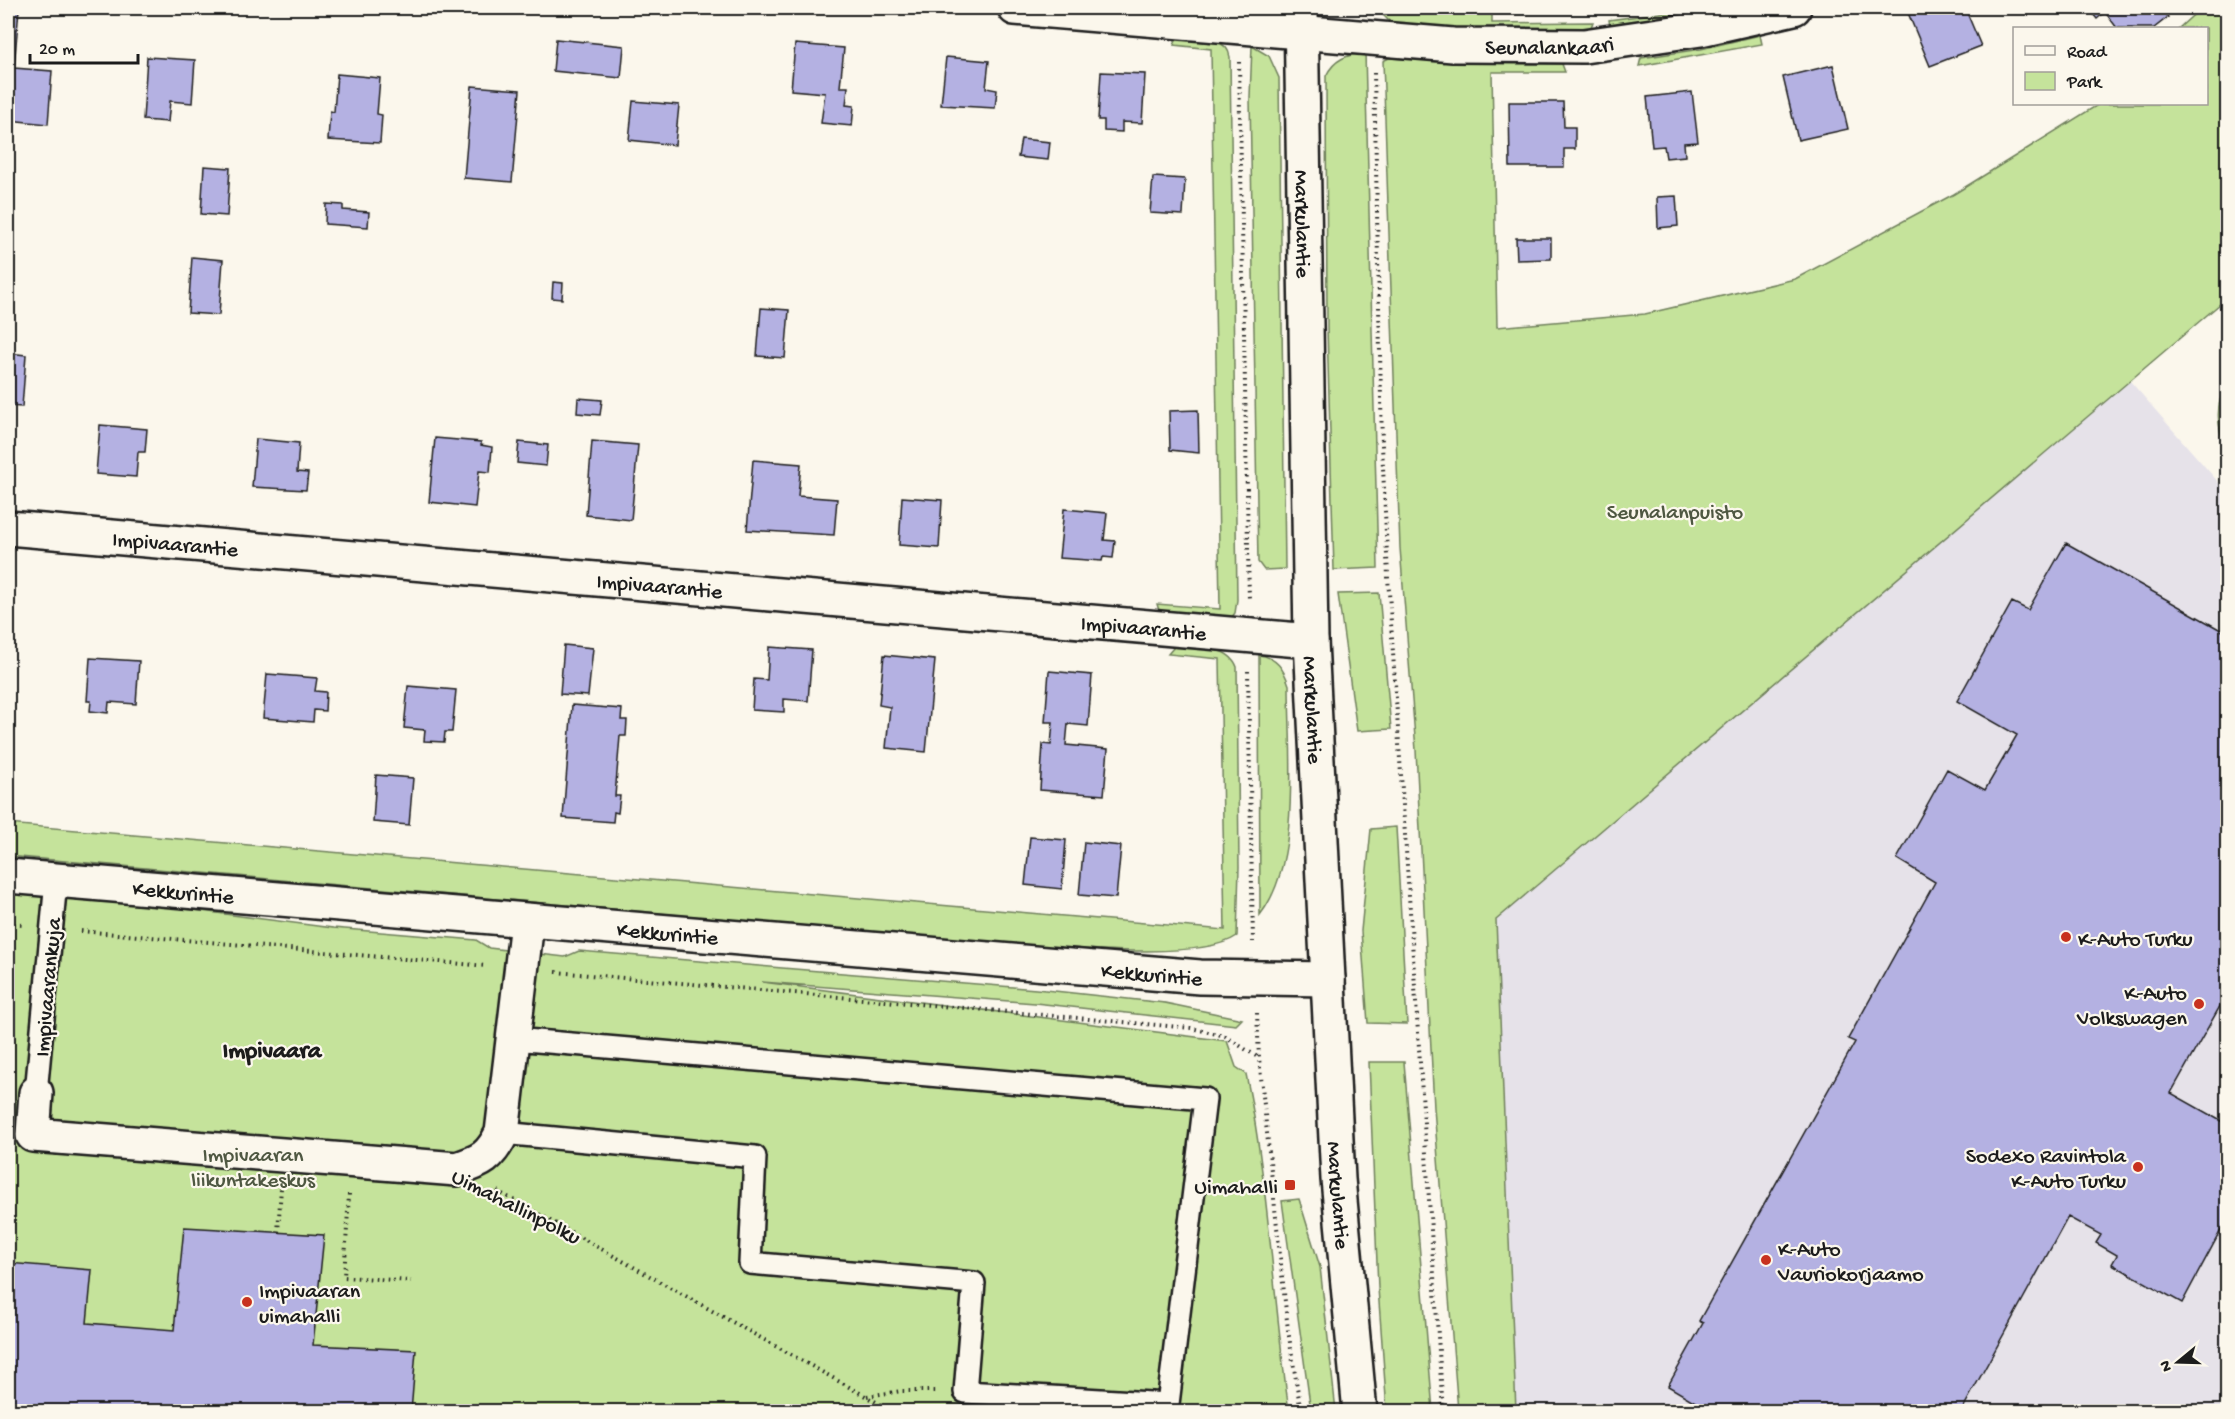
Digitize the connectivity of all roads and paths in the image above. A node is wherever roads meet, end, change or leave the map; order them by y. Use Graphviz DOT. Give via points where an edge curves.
graph roads {
  1 [pos="1015,8"];
  2 [pos="1794,8"];
  3 [pos="1301,20"];
  4 [pos="1238,27"];
  5 [pos="1373,37"];
  6 [pos="8,528"];
  7 [pos="1247,635"];
  8 [pos="1311,641"];
  9 [pos="8,876"];
  10 [pos="56,880"];
  11 [pos="527,922"];
  12 [pos="8,924"];
  13 [pos="1252,926"];
  14 [pos="51,928"];
  15 [pos="520,969"];
  16 [pos="1328,979"];
  17 [pos="513,1039"];
  18 [pos="36,1093"];
  19 [pos="502,1133"];
  20 [pos="284,1155"];
  21 [pos="351,1160"];
  22 [pos="457,1169"];
  23 [pos="278,1232"];
  24 [pos="411,1281"];
  25 [pos="965,1392"];
  26 [pos="866,1396"];
  27 [pos="894,1412"];
  28 [pos="1301,1412"];
  29 [pos="1360,1412"];
  30 [pos="1443,1412"];
  1 -- 4 [label="street, Seunalankaari"];
  2 -- 5 [label="street, Seunalankaari" via="1701,29 1584,46 1453,45"];
  3 -- 4 [label="street, Seunalankaari"];
  3 -- 5 [label="street, Seunalankaari"];
  3 -- 8 [label="street, Markulantie"];
  4 -- 7 [label="path" via="1250,582"];
  5 -- 30 [label="path" via="1387,566"];
  6 -- 7 [label="street, Impivaarantie"];
  7 -- 8 [label="street, Impivaarantie"];
  7 -- 13 [label="path"];
  8 -- 16 [label="street, Markulantie"];
  9 -- 10 [label="street, Kekkurintie"];
  10 -- 11 [label="street, Kekkurintie"];
  10 -- 14 [label="lane, Impivaarankuja"];
  11 -- 15 [label="street"];
  11 -- 16 [label="street, Kekkurintie" via="1200,977"];
  12 -- 14 [label="path"];
  14 -- 15 [label="path"];
  14 -- 18 [label="lane, Impivaarankuja"];
  15 -- 17 [label="street"];
  15 -- 28 [label="path" via="1191,1028 1225,1036 1259,1058 1288,1330"];
  16 -- 29 [label="street, Markulantie" via="1339,1190"];
  17 -- 19 [label="street"];
  17 -- 25 [label="lane" via="1205,1099 1167,1404"];
  18 -- 20 [label="street, Uimahallinpolku" via="33,1135"];
  19 -- 22 [label="street" via="493,1152"];
  19 -- 25 [label="lane" via="755,1157 750,1263 974,1283"];
  20 -- 21 [label="street, Uimahallinpolku"];
  20 -- 23 [label="path"];
  21 -- 22 [label="street, Uimahallinpolku"];
  21 -- 24 [label="path" via="344,1277"];
  22 -- 26 [label="path, Uimahallinpolku"];
  25 -- 26 [label="path" via="902,1391"];
  26 -- 27 [label="path, Uimahallinpolku"];
}
